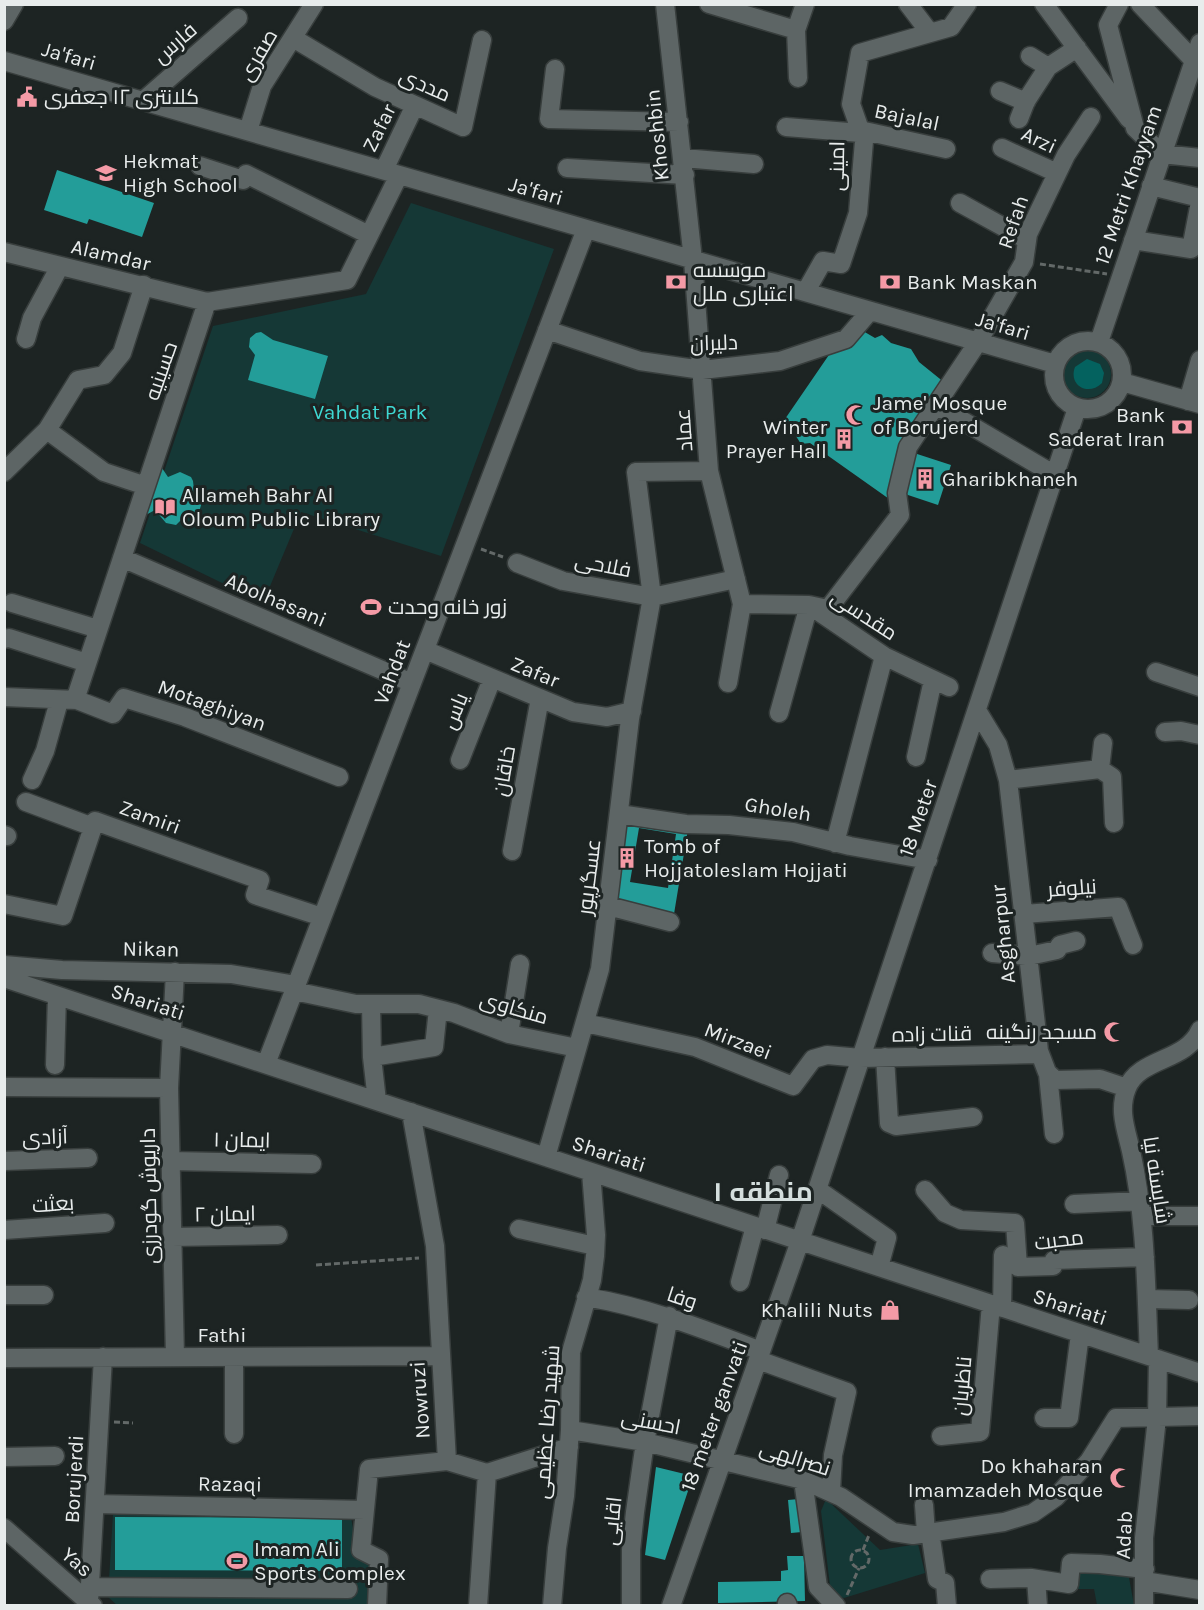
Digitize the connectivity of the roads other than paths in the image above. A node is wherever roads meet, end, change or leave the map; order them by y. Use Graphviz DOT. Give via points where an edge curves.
graph roads {
  1 [pos="14,4"];
  2 [pos="314,4"];
  3 [pos="665,4"];
  4 [pos="709,4"];
  5 [pos="805,4"];
  6 [pos="908,4"];
  7 [pos="967,4"];
  8 [pos="1044,4"];
  9 [pos="1119,4"];
  10 [pos="1140,4"];
  11 [pos="237,18"];
  12 [pos="4,21"];
  13 [pos="796,30"];
  14 [pos="930,33"];
  15 [pos="293,38"];
  16 [pos="482,40"];
  17 [pos="1077,48"];
  18 [pos="1030,56"];
  19 [pos="1198,57"];
  20 [pos="4,61"];
  21 [pos="1048,67"];
  22 [pos="555,69"];
  23 [pos="798,78"];
  24 [pos="1000,91"];
  25 [pos="143,101"];
  26 [pos="415,105"];
  27 [pos="1091,117"];
  28 [pos="679,122"];
  29 [pos="786,127"];
  30 [pos="1136,128"];
  31 [pos="248,131"];
  32 [pos="860,132"];
  33 [pos="1002,147"];
  34 [pos="946,148"];
  35 [pos="1162,154"];
  36 [pos="1200,158"];
  37 [pos="754,164"];
  38 [pos="200,166"];
  39 [pos="684,166"];
  40 [pos="567,168"];
  41 [pos="1057,172"];
  42 [pos="391,173"];
  43 [pos="1151,186"];
  44 [pos="1200,200"];
  45 [pos="960,203"];
  46 [pos="586,229"];
  47 [pos="369,235"];
  48 [pos="1027,240"];
  49 [pos="1133,240"];
  50 [pos="4,252"];
  51 [pos="693,260"];
  52 [pos="60,266"];
  53 [pos="144,285"];
  54 [pos="806,291"];
  55 [pos="207,303"];
  56 [pos="870,311"];
  57 [pos="548,330"];
  58 [pos="26,339"];
  59 [pos="978,342"];
  60 [pos="1099,342"];
  61 [pos="1200,360"];
  62 [pos="1055,364"];
  63 [pos="702,370"];
  64 [pos="1122,382"];
  65 [pos="1194,403"];
  66 [pos="936,405"];
  67 [pos="1077,408"];
  68 [pos="47,430"];
  69 [pos="709,471"];
  70 [pos="4,472"];
  71 [pos="1056,475"];
  72 [pos="146,486"];
  73 [pos="122,558"];
  74 [pos="517,563"];
  75 [pos="736,579"];
  76 [pos="652,597"];
  77 [pos="12,603"];
  78 [pos="742,604"];
  79 [pos="809,605"];
  80 [pos="98,629"];
  81 [pos="4,639"];
  82 [pos="425,650"];
  83 [pos="884,656"];
  84 [pos="87,663"];
  85 [pos="1156,672"];
  86 [pos="492,679"];
  87 [pos="412,683"];
  88 [pos="728,683"];
  89 [pos="1200,687"];
  90 [pos="4,697"];
  91 [pos="540,698"];
  92 [pos="67,700"];
  93 [pos="632,711"];
  94 [pos="779,712"];
  95 [pos="978,712"];
  96 [pos="1166,732"];
  97 [pos="1200,735"];
  98 [pos="1103,743"];
  99 [pos="916,757"];
  100 [pos="460,760"];
  101 [pos="1100,769"];
  102 [pos="339,777"];
  103 [pos="32,780"];
  104 [pos="1008,780"];
  105 [pos="26,802"];
  106 [pos="619,814"];
  107 [pos="1114,823"];
  108 [pos="93,827"];
  109 [pos="835,843"];
  110 [pos="512,851"];
  111 [pos="928,860"];
  112 [pos="4,904"];
  113 [pos="608,906"];
  114 [pos="1024,914"];
  115 [pos="322,917"];
  116 [pos="670,922"];
  117 [pos="1076,941"];
  118 [pos="1133,945"];
  119 [pos="992,953"];
  120 [pos="1029,956"];
  121 [pos="520,964"];
  122 [pos="4,965"];
  123 [pos="176,972"];
  124 [pos="4,978"];
  125 [pos="295,988"];
  126 [pos="57,996"];
  127 [pos="372,1004"];
  128 [pos="438,1009"];
  129 [pos="585,1023"];
  130 [pos="1200,1030"];
  131 [pos="171,1033"];
  132 [pos="508,1034"];
  133 [pos="577,1048"];
  134 [pos="1194,1051"];
  135 [pos="1040,1054"];
  136 [pos="372,1057"];
  137 [pos="885,1057"];
  138 [pos="861,1058"];
  139 [pos="55,1065"];
  140 [pos="266,1065"];
  141 [pos="1048,1074"];
  142 [pos="4,1087"];
  143 [pos="169,1088"];
  144 [pos="1127,1088"];
  145 [pos="377,1101"];
  146 [pos="411,1112"];
  147 [pos="974,1117"];
  148 [pos="1054,1134"];
  149 [pos="546,1157"];
  150 [pos="88,1158"];
  151 [pos="4,1161"];
  152 [pos="171,1161"];
  153 [pos="312,1164"];
  154 [pos="591,1172"];
  155 [pos="779,1175"];
  156 [pos="817,1189"];
  157 [pos="925,1190"];
  158 [pos="1074,1204"];
  159 [pos="1142,1208"];
  160 [pos="1200,1216"];
  161 [pos="105,1222"];
  162 [pos="760,1228"];
  163 [pos="519,1229"];
  164 [pos="4,1230"];
  165 [pos="278,1235"];
  166 [pos="172,1237"];
  167 [pos="800,1241"];
  168 [pos="595,1246"];
  169 [pos="1003,1255"];
  170 [pos="1145,1257"];
  171 [pos="879,1267"];
  172 [pos="740,1282"];
  173 [pos="4,1295"];
  174 [pos="44,1295"];
  175 [pos="586,1297"];
  176 [pos="1147,1299"];
  177 [pos="1189,1300"];
  178 [pos="997,1306"];
  179 [pos="669,1316"];
  180 [pos="1080,1334"];
  181 [pos="760,1355"];
  182 [pos="440,1356"];
  183 [pos="175,1357"];
  184 [pos="234,1357"];
  185 [pos="4,1358"];
  186 [pos="103,1358"];
  187 [pos="1154,1358"];
  188 [pos="1200,1373"];
  189 [pos="1200,1416"];
  190 [pos="1044,1418"];
  191 [pos="1157,1418"];
  192 [pos="234,1434"];
  193 [pos="941,1436"];
  194 [pos="569,1439"];
  195 [pos="645,1442"];
  196 [pos="55,1456"];
  197 [pos="4,1457"];
  198 [pos="722,1460"];
  199 [pos="447,1461"];
  200 [pos="487,1473"];
  201 [pos="803,1480"];
  202 [pos="831,1492"];
  203 [pos="95,1504"];
  204 [pos="924,1505"];
  205 [pos="365,1510"];
  206 [pos="4,1528"];
  207 [pos="928,1532"];
  208 [pos="1144,1575"];
  209 [pos="990,1579"];
  210 [pos="1036,1579"];
  211 [pos="348,1589"];
  212 [pos="1200,1590"];
  213 [pos="91,1598"];
  214 [pos="841,1601"];
  215 [pos="377,1605"];
  216 [pos="478,1605"];
  217 [pos="552,1605"];
  218 [pos="632,1605"];
  219 [pos="671,1605"];
  220 [pos="947,1605"];
  221 [pos="1038,1605"];
  222 [pos="1144,1605"];
  1 -- 12 [label="street"];
  2 -- 15 [label="street, صفری"];
  3 -- 28 [label="street, Khoshbin"];
  4 -- 13 [label="street"];
  5 -- 13 [label="street"];
  6 -- 14 [label="street"];
  7 -- 14 [label="street" via="951,27"];
  8 -- 17 [label="street"];
  9 -- 30 [label="street" via="1108,25"];
  10 -- 19 [label="street"];
  11 -- 25 [label="street, فارس"];
  13 -- 23 [label="street"];
  14 -- 32 [label="street, امینی" via="860,53 851,104"];
  15 -- 26 [label="street, مددی" via="375,87"];
  15 -- 31 [label="street, صفری" via="262,86"];
  16 -- 26 [label="street, مددی" via="463,127"];
  17 -- 21 [label="street"];
  17 -- 30 [label="street"];
  18 -- 21 [label="street"];
  19 -- 35 [label="street, 12 Metri Khayyam"];
  20 -- 25 [label="street, Ja'fari"];
  21 -- 24 [label="street" via="1022,110"];
  22 -- 28 [label="street" via="549,118"];
  25 -- 31 [label="street, Ja'fari"];
  26 -- 42 [label="street, Zafar"];
  27 -- 41 [label="street, Refah"];
  28 -- 39 [label="street, Khoshbin"];
  29 -- 32 [label="street, Bajalal"];
  30 -- 35 [label="street"];
  31 -- 42 [label="street, Ja'fari"];
  32 -- 34 [label="street, Bajalal"];
  32 -- 54 [label="street, امینی" via="864,141 858,213 841,264 823,261"];
  33 -- 41 [label="street, Arzi"];
  35 -- 36 [label="street"];
  35 -- 43 [label="street, 12 Metri Khayyam"];
  37 -- 39 [label="street"];
  38 -- 47 [label="street" via="243,180 246,174"];
  39 -- 40 [label="street"];
  39 -- 51 [label="street, Khoshbin"];
  41 -- 48 [label="street, Refah"];
  42 -- 46 [label="street, Ja'fari"];
  42 -- 47 [label="street"];
  43 -- 44 [label="street"];
  43 -- 49 [label="street, 12 Metri Khayyam"];
  44 -- 49 [label="street" via="1191,249"];
  45 -- 48 [label="street"];
  46 -- 51 [label="street, Ja'fari"];
  46 -- 57 [label="street, Vahdat"];
  47 -- 55 [label="street" via="347,280"];
  48 -- 59 [label="street, Refah" via="1024,262"];
  49 -- 60 [label="street, 12 Metri Khayyam"];
  50 -- 52 [label="street, Alamdar"];
  51 -- 54 [label="street, Ja'fari"];
  51 -- 63 [label="street, عماد"];
  52 -- 53 [label="street, Alamdar"];
  52 -- 58 [label="street" via="32,318"];
  53 -- 55 [label="street, Alamdar"];
  53 -- 68 [label="street" via="122,353 104,375 78,380"];
  54 -- 56 [label="street, Ja'fari"];
  55 -- 72 [label="street, حسینیه"];
  56 -- 59 [label="street, Ja'fari"];
  56 -- 63 [label="street, دلیران" via="846,339 780,361"];
  57 -- 63 [label="street, دلیران" via="640,361"];
  57 -- 82 [label="street, Vahdat"];
  59 -- 62 [label="street, Ja'fari"];
  59 -- 66 [label="street, Refah"];
  60 -- 62 [label="street" via="1077,342 1067,347"];
  60 -- 64 [label="street" via="1120,362"];
  61 -- 65 [label="street"];
  62 -- 67 [label="street" via="1055,386 1067,403"];
  63 -- 69 [label="street, عماد"];
  64 -- 65 [label="street"];
  64 -- 67 [label="street" via="1106,405 1097,409"];
  66 -- 71 [label="street"];
  66 -- 79 [label="street, Refah" via="908,447 897,493 900,515 828,609"];
  67 -- 71 [label="street, 18 Meter"];
  68 -- 70 [label="street"];
  68 -- 72 [label="street" via="104,472"];
  69 -- 75 [label="street"];
  69 -- 76 [label="street, عماد" via="636,472"];
  71 -- 95 [label="street, 18 Meter"];
  72 -- 73 [label="street, حسینیه"];
  73 -- 80 [label="street, حسینیه"];
  73 -- 87 [label="street, Abolhasani"];
  74 -- 76 [label="street, فلاحی" via="563,581"];
  75 -- 76 [label="street, فلاحی"];
  75 -- 78 [label="street"];
  76 -- 93 [label="street, عسگرپور"];
  77 -- 80 [label="street"];
  78 -- 79 [label="street, مقدسی"];
  78 -- 88 [label="street"];
  79 -- 83 [label="street, مقدسی"];
  79 -- 94 [label="street"];
  80 -- 84 [label="street, حسینیه"];
  81 -- 84 [label="street"];
  82 -- 86 [label="street, Zafar"];
  82 -- 87 [label="street, Vahdat"];
  83 -- 99 [label="street, مقدسی" via="941,683"];
  83 -- 109 [label="street"];
  84 -- 92 [label="street, حسینیه"];
  85 -- 89 [label="street"];
  86 -- 91 [label="street, Zafar"];
  86 -- 100 [label="street, یاس"];
  87 -- 115 [label="street, Vahdat"];
  90 -- 92 [label="street"];
  91 -- 93 [label="street, Zafar" via="573,712 607,717"];
  91 -- 110 [label="street, خاقان"];
  92 -- 102 [label="street, Motaghiyan" via="113,714 124,698 185,717"];
  92 -- 103 [label="street, حسینیه"];
  93 -- 106 [label="street, عسگرپور"];
  95 -- 104 [label="street, Asgharpur" via="998,745"];
  95 -- 111 [label="street, 18 Meter"];
  96 -- 97 [label="street"];
  98 -- 101 [label="street"];
  101 -- 104 [label="street"];
  101 -- 107 [label="street" via="1112,777"];
  104 -- 114 [label="street, Asgharpur"];
  105 -- 108 [label="street"];
  106 -- 109 [label="street, Gholeh" via="686,824 793,832"];
  106 -- 113 [label="street, عسگرپور"];
  108 -- 112 [label="street, Zamiri" via="63,916"];
  108 -- 115 [label="street, Zamiri" via="95,821 260,880 255,895"];
  109 -- 111 [label="street, Gholeh"];
  111 -- 138 [label="street, 18 Meter"];
  113 -- 116 [label="street"];
  113 -- 129 [label="street, عسگرپور" via="600,969"];
  114 -- 118 [label="street, نیلوفر" via="1118,906"];
  114 -- 120 [label="street, Asgharpur"];
  115 -- 125 [label="street, Vahdat"];
  117 -- 120 [label="street"];
  119 -- 120 [label="street"];
  120 -- 135 [label="street, Asgharpur"];
  121 -- 132 [label="street"];
  122 -- 123 [label="street, Nikan"];
  123 -- 125 [label="street, Nikan" via="231,974"];
  123 -- 131 [label="street, داریوش گودرزی"];
  124 -- 126 [label="street, Shariati"];
  125 -- 127 [label="street, منکاوی" via="356,1004"];
  125 -- 140 [label="street, Vahdat"];
  126 -- 131 [label="street, Shariati"];
  126 -- 139 [label="street"];
  127 -- 128 [label="street, منکاوی" via="419,1004"];
  127 -- 136 [label="street"];
  128 -- 132 [label="street, منکاوی"];
  128 -- 136 [label="street" via="434,1047"];
  129 -- 133 [label="street, عسگرپور"];
  129 -- 138 [label="street, Mirzaei" via="694,1047 793,1086 813,1059 827,1055"];
  130 -- 134 [label="street"];
  131 -- 140 [label="street, Shariati"];
  131 -- 143 [label="street, داریوش گودرزی"];
  132 -- 133 [label="street, منکاوی"];
  133 -- 149 [label="street, عسگرپور"];
  134 -- 144 [label="street" via="1145,1068"];
  135 -- 137 [label="street, قنات زاده"];
  135 -- 141 [label="street, Asgharpur"];
  136 -- 145 [label="street"];
  137 -- 138 [label="street, قنات زاده"];
  137 -- 147 [label="street" via="890,1123 896,1126"];
  138 -- 156 [label="street, 18 Meter"];
  140 -- 145 [label="street, Shariati"];
  141 -- 144 [label="street" via="1055,1080 1100,1079"];
  141 -- 148 [label="street, Asgharpur"];
  142 -- 143 [label="street"];
  143 -- 152 [label="street, داریوش گودرزی"];
  144 -- 159 [label="street, شایسته نیا" via="1122,1116"];
  145 -- 146 [label="street, Shariati"];
  146 -- 149 [label="street, Shariati"];
  146 -- 182 [label="street, Nowruzi" via="436,1256"];
  149 -- 154 [label="street, Shariati"];
  150 -- 151 [label="street, آزادی"];
  152 -- 153 [label="street, ایمان ۱"];
  152 -- 166 [label="street, داریوش گودرزی"];
  154 -- 162 [label="street, Shariati"];
  154 -- 168 [label="street, شهید رضا عظیمی"];
  155 -- 162 [label="street"];
  156 -- 167 [label="street, 18 Meter"];
  156 -- 171 [label="street" via="887,1238"];
  157 -- 170 [label="street, محبت" via="945,1212 961,1220 1015,1222 1018,1268 1053,1266 1054,1260"];
  158 -- 159 [label="street"];
  159 -- 160 [label="street"];
  159 -- 170 [label="street, شایسته نیا"];
  161 -- 164 [label="street, بعثت"];
  162 -- 167 [label="street, Shariati"];
  162 -- 172 [label="street"];
  163 -- 168 [label="street"];
  165 -- 166 [label="street, ایمان ۲"];
  166 -- 183 [label="street, داریوش گودرزی"];
  167 -- 171 [label="street, Shariati"];
  167 -- 181 [label="street, 18 meter ganvati"];
  168 -- 175 [label="street, شهید رضا عظیمی"];
  169 -- 178 [label="street"];
  170 -- 176 [label="street, شایسته نیا"];
  171 -- 178 [label="street, Shariati"];
  173 -- 174 [label="street"];
  175 -- 179 [label="street, وفا"];
  175 -- 194 [label="street, شهید رضا عظیمی" via="571,1352"];
  176 -- 177 [label="street"];
  176 -- 187 [label="street, شایسته نیا"];
  178 -- 180 [label="street, Shariati"];
  178 -- 193 [label="street, ناظریان" via="980,1432"];
  179 -- 181 [label="street, وفا"];
  179 -- 195 [label="street, اقایی"];
  180 -- 187 [label="street, Shariati"];
  180 -- 190 [label="street" via="1069,1418"];
  181 -- 198 [label="street, 18 meter ganvati"];
  181 -- 202 [label="street, وفا" via="847,1392 833,1455"];
  182 -- 184 [label="street, Fathi"];
  182 -- 199 [label="street, Nowruzi"];
  183 -- 184 [label="street, Fathi"];
  183 -- 186 [label="street, Fathi"];
  184 -- 192 [label="street"];
  185 -- 186 [label="street, Fathi"];
  186 -- 203 [label="street, Borujerdi"];
  187 -- 188 [label="street, Shariati"];
  187 -- 191 [label="street, Adab"];
  189 -- 191 [label="street"];
  191 -- 207 [label="street, نصرالهی" via="1116,1418 1089,1461 1056,1497 1033,1513 1004,1522"];
  191 -- 208 [label="street, Adab" via="1144,1538"];
  194 -- 195 [label="street, احسنی"];
  194 -- 200 [label="street"];
  194 -- 217 [label="street, شهید رضا عظیمی"];
  195 -- 198 [label="street, احسنی"];
  195 -- 218 [label="street, اقایی" via="631,1550"];
  196 -- 197 [label="street"];
  198 -- 201 [label="street, نصرالهی"];
  198 -- 219 [label="street, 18 meter ganvati"];
  199 -- 200 [label="street"];
  199 -- 205 [label="street, Nowruzi" via="369,1469"];
  200 -- 216 [label="street"];
  201 -- 202 [label="street, نصرالهی"];
  201 -- 214 [label="street" via="818,1587"];
  202 -- 207 [label="street, نصرالهی" via="893,1532"];
  203 -- 205 [label="street, Razaqi"];
  203 -- 213 [label="street, Borujerdi"];
  204 -- 207 [label="street"];
  205 -- 215 [label="street, Nowruzi" via="361,1550 380,1559"];
  206 -- 213 [label="street, Yas"];
  207 -- 220 [label="street" via="937,1580 945,1583"];
  208 -- 210 [label="street" via="1100,1564 1071,1563 1069,1584"];
  208 -- 212 [label="street"];
  208 -- 222 [label="street, Adab"];
  209 -- 210 [label="street"];
  210 -- 221 [label="street"];
  211 -- 213 [label="street"];
}
